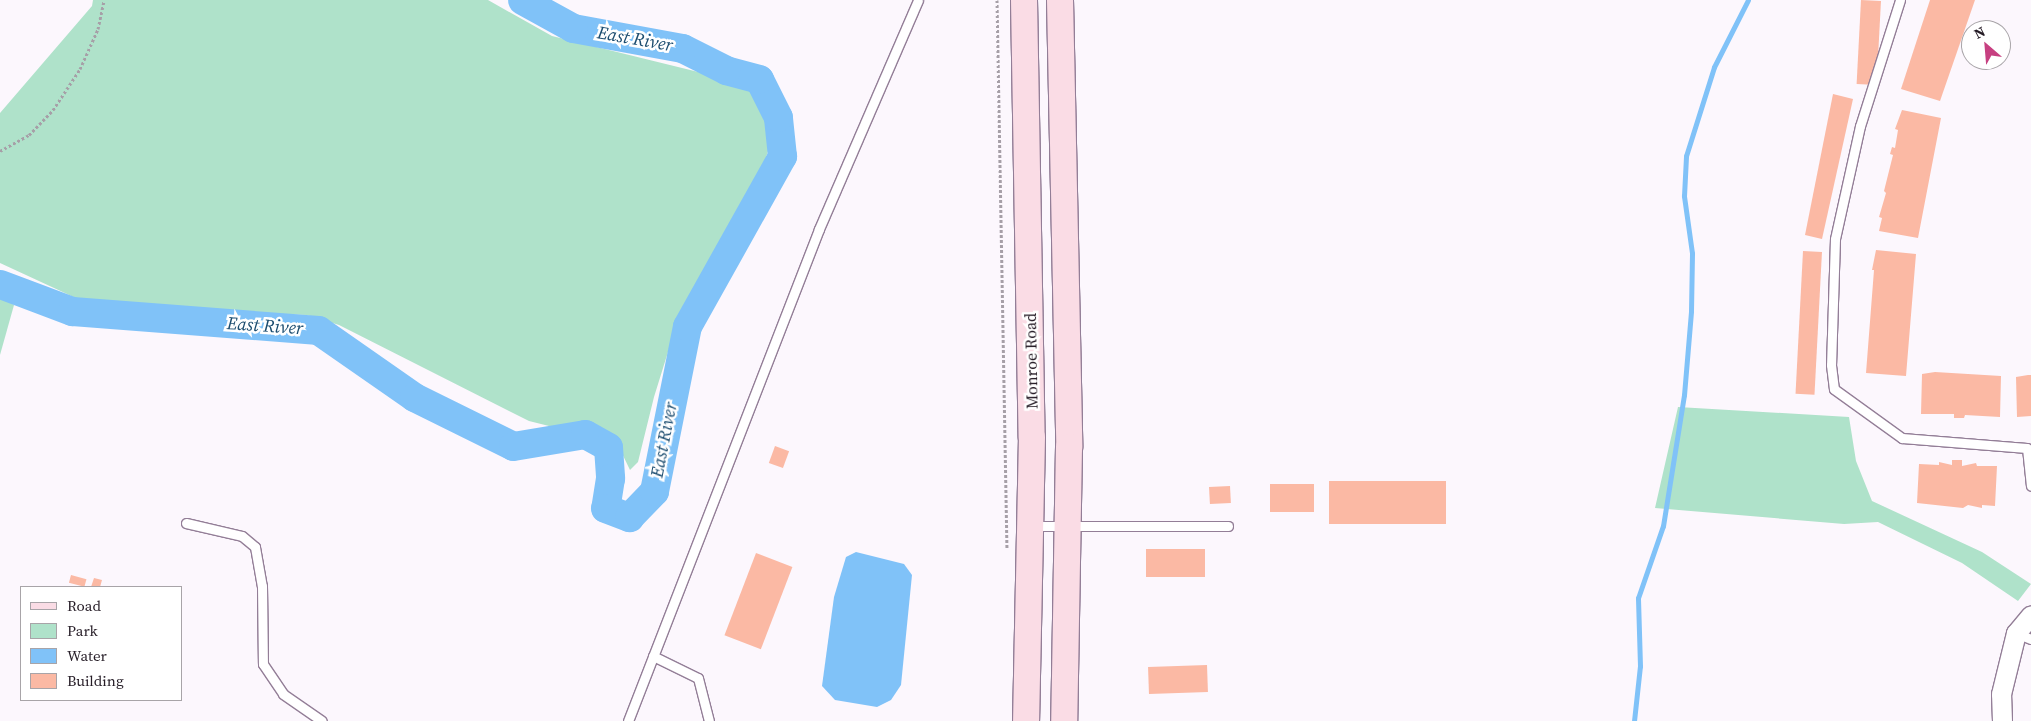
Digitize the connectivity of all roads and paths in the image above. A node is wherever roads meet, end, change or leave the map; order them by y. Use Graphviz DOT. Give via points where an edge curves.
graph roads {
  1 [pos="104,0"];
  2 [pos="918,0"];
  3 [pos="997,0"];
  4 [pos="1024,0"];
  5 [pos="1060,0"];
  6 [pos="1900,0"];
  7 [pos="0,151"];
  8 [pos="2029,446"];
  9 [pos="2031,486"];
  10 [pos="186,523"];
  11 [pos="1068,525"];
  12 [pos="1030,526"];
  13 [pos="1228,526"];
  14 [pos="1007,559"];
  15 [pos="2031,615"];
  16 [pos="2023,636"];
  17 [pos="654,656"];
  18 [pos="322,721"];
  19 [pos="628,721"];
  20 [pos="709,721"];
  21 [pos="1026,721"];
  22 [pos="1064,721"];
  23 [pos="2002,721"];
  1 -- 7 [label="path" via="98,29 80,69 53,110 29,136"];
  2 -- 17 [label="lane" via="819,229"];
  3 -- 14 [label="path"];
  4 -- 12 [label="main road, Monroe Road" via="1032,437"];
  5 -- 11 [label="main road" via="1070,447"];
  6 -- 8 [label="lane" via="1860,126 1835,239 1831,365 1834,389 1902,438"];
  8 -- 9 [label="lane"];
  10 -- 18 [label="lane" via="242,536 255,547 262,586 263,664 283,694"];
  11 -- 12 [label="lane"];
  11 -- 13 [label="lane"];
  11 -- 22 [label="main road"];
  12 -- 21 [label="main road, Monroe Road"];
  15 -- 16 [label="street"];
  16 -- 23 [label="street" via="2001,694"];
  17 -- 19 [label="lane"];
  17 -- 20 [label="lane" via="698,678"];
}
